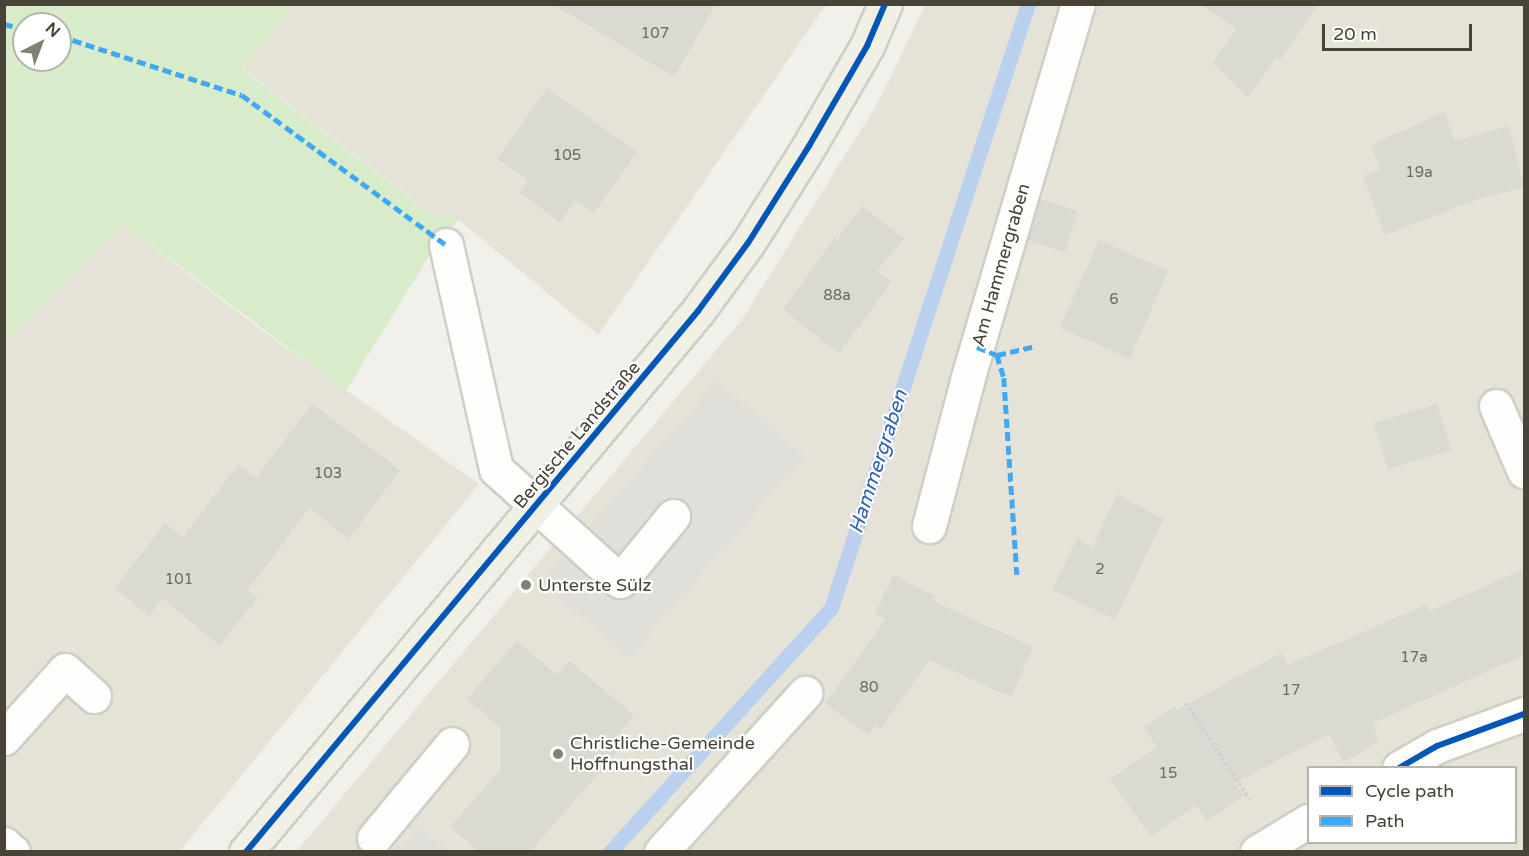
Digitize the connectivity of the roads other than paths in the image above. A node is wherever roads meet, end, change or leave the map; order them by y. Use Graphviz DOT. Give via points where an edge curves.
graph roads {
  1 [pos="885,4"];
  2 [pos="1078,4"];
  3 [pos="446,245"];
  4 [pos="1496,406"];
  5 [pos="1524,471"];
  6 [pos="536,508"];
  7 [pos="673,516"];
  8 [pos="929,526"];
  9 [pos="805,693"];
  10 [pos="94,696"];
  11 [pos="1524,714"];
  12 [pos="4,738"];
  13 [pos="452,744"];
  14 [pos="1403,766"];
  15 [pos="1307,822"];
  16 [pos="4,844"];
  17 [pos="375,847"];
  18 [pos="13,852"];
  19 [pos="246,852"];
  20 [pos="661,852"];
  21 [pos="1257,852"];
  1 -- 6 [label="main road, Bergische Landstraße" via="867,46 748,243 644,380"];
  2 -- 8 [label="street, Am Hammergraben" via="968,377"];
  3 -- 6 [label="street" via="496,469"];
  4 -- 5 [label="street"];
  6 -- 7 [label="street" via="620,581"];
  6 -- 19 [label="main road, Bergische Landstraße"];
  9 -- 20 [label="street"];
  10 -- 12 [label="street" via="65,669"];
  11 -- 14 [label="street" via="1437,746"];
  13 -- 17 [label="street"];
  15 -- 21 [label="street"];
  16 -- 18 [label="street"];
}
